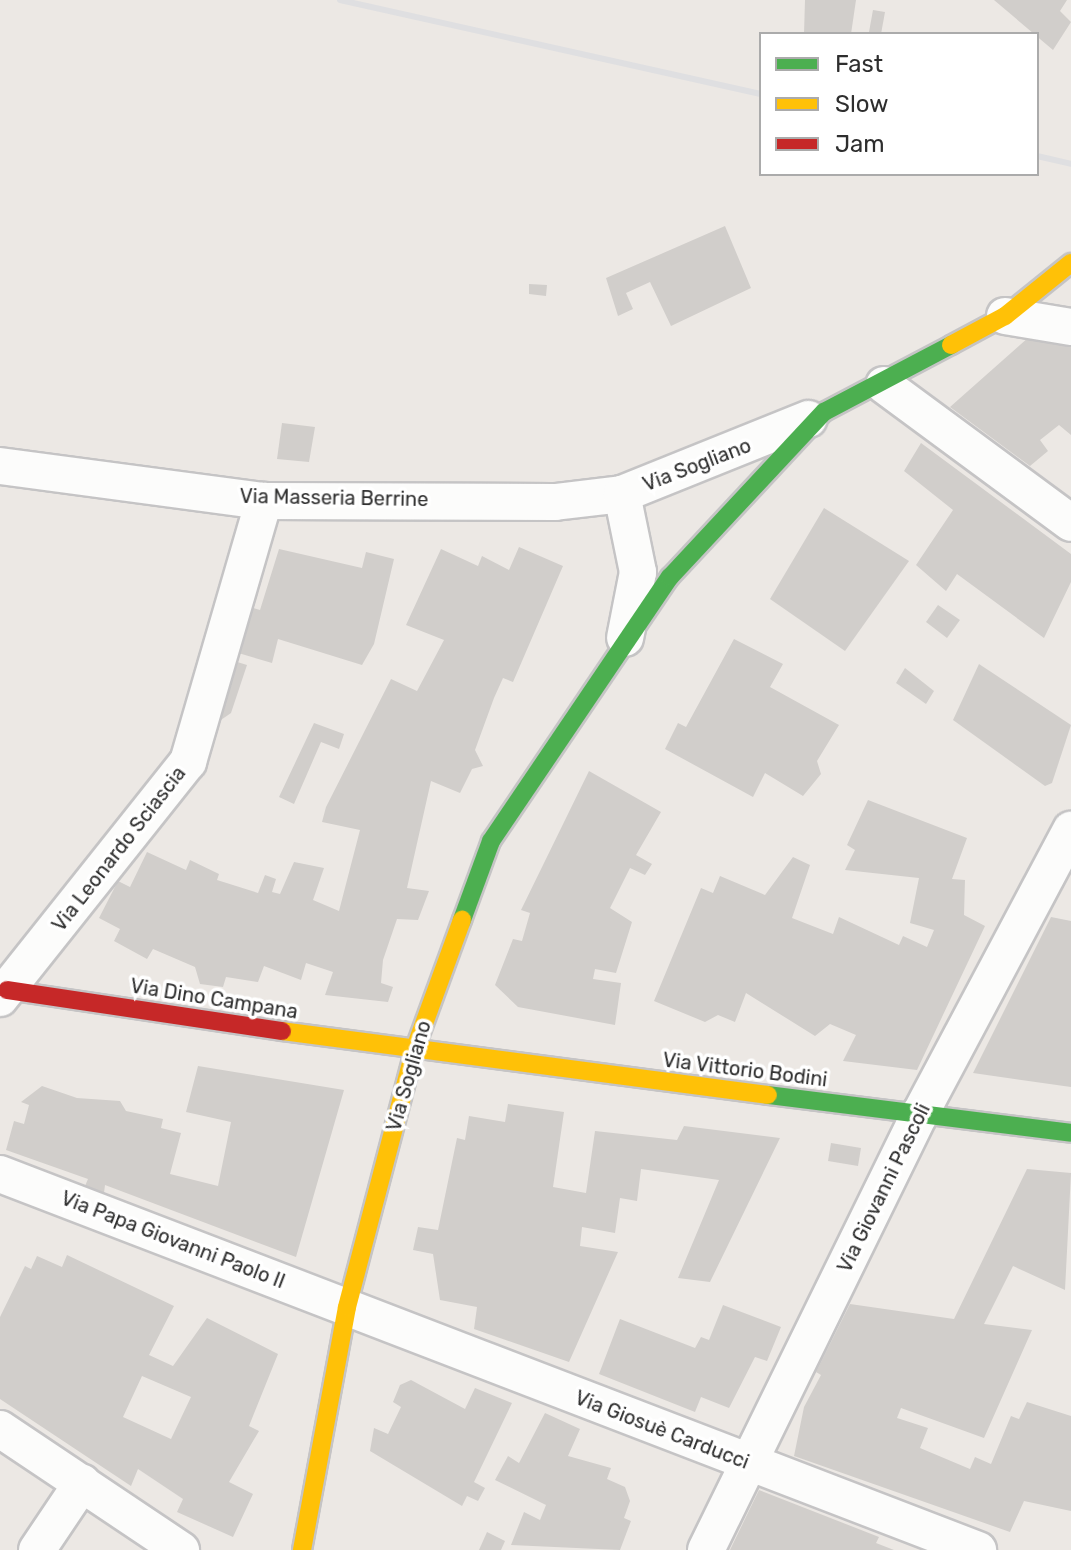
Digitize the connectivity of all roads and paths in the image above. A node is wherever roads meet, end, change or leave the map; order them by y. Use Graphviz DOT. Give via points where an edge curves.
graph roads {
  1 [pos="1071,263"];
  2 [pos="1005,316"];
  3 [pos="1071,327"];
  4 [pos="884,385"];
  5 [pos="824,412"];
  6 [pos="0,466"];
  7 [pos="622,494"];
  8 [pos="264,501"];
  9 [pos="1071,523"];
  10 [pos="624,644"];
  11 [pos="1071,830"];
  12 [pos="4,994"];
  13 [pos="414,1051"];
  14 [pos="920,1114"];
  15 [pos="1071,1133"];
  16 [pos="0,1174"];
  17 [pos="347,1307"];
  18 [pos="0,1429"];
  19 [pos="748,1464"];
  20 [pos="82,1483"];
  21 [pos="37,1550"];
  22 [pos="181,1550"];
  23 [pos="302,1550"];
  24 [pos="706,1550"];
  25 [pos="978,1550"];
  1 -- 2 [label="street, Via Sogliano"];
  2 -- 3 [label="street"];
  2 -- 4 [label="street, Via Sogliano"];
  4 -- 5 [label="street, Via Sogliano"];
  4 -- 9 [label="street"];
  5 -- 7 [label="street, Via Sogliano"];
  5 -- 10 [label="street, Via Sogliano" via="738,498"];
  6 -- 8 [label="street, Via Masseria Berrine"];
  7 -- 8 [label="street, Via Masseria Berrine" via="555,502"];
  7 -- 10 [label="street, Via Sogliano" via="638,572"];
  8 -- 12 [label="street, Via Leonardo Sciascia" via="188,762"];
  10 -- 13 [label="street, Via Sogliano" via="491,841"];
  11 -- 14 [label="street, Via Giovanni Pascoli"];
  12 -- 13 [label="street, Via Dino Campana"];
  13 -- 14 [label="street, Via Vittorio Bodini"];
  13 -- 17 [label="street, Via Sogliano"];
  14 -- 15 [label="street, Via Vittorio Bodini"];
  14 -- 19 [label="street, Via Giovanni Pascoli"];
  16 -- 17 [label="street, Via Papa Giovanni Paolo II"];
  17 -- 19 [label="street, Via Giosuè Carducci"];
  17 -- 23 [label="street, Via Sogliano"];
  18 -- 20 [label="street"];
  19 -- 24 [label="street, Via Giovanni Pascoli"];
  19 -- 25 [label="street, Via Giosuè Carducci"];
  20 -- 21 [label="street"];
  20 -- 22 [label="street"];
}
